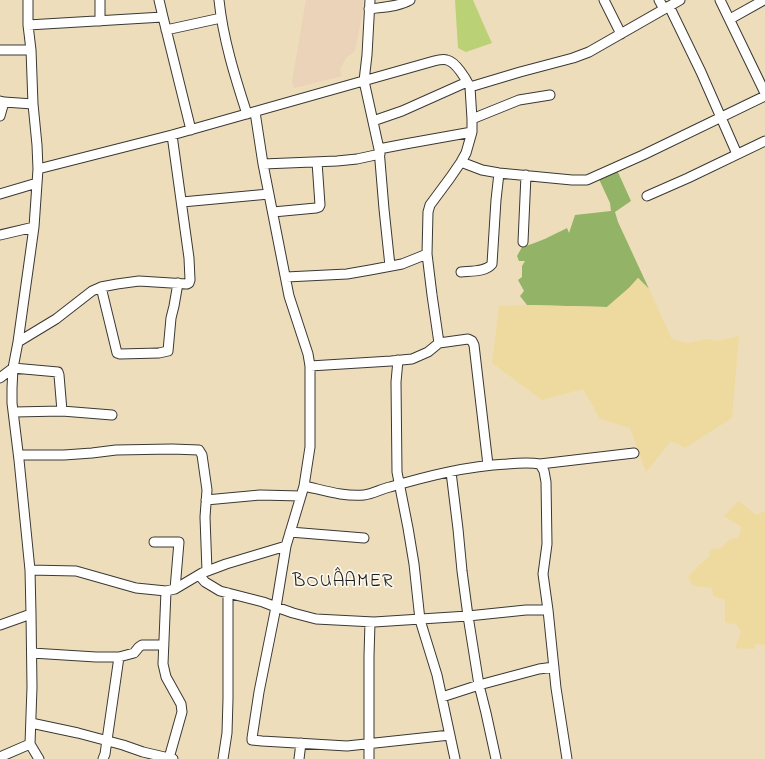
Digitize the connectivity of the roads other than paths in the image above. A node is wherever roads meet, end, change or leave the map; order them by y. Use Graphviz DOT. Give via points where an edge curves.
graph roads {
  1 [pos="28,0"];
  2 [pos="100,0"];
  3 [pos="160,0"];
  4 [pos="219,0"];
  5 [pos="410,0"];
  6 [pos="604,0"];
  7 [pos="658,0"];
  8 [pos="680,0"];
  9 [pos="720,0"];
  10 [pos="764,0"];
  11 [pos="369,5"];
  12 [pos="667,7"];
  13 [pos="163,17"];
  14 [pos="221,18"];
  15 [pos="730,19"];
  16 [pos="100,21"];
  17 [pos="28,25"];
  18 [pos="166,30"];
  19 [pos="621,34"];
  20 [pos="0,50"];
  21 [pos="31,50"];
  22 [pos="364,81"];
  23 [pos="469,85"];
  24 [pos="765,93"];
  25 [pos="550,95"];
  26 [pos="765,96"];
  27 [pos="2,101"];
  28 [pos="33,104"];
  29 [pos="251,113"];
  30 [pos="0,116"];
  31 [pos="721,117"];
  32 [pos="472,119"];
  33 [pos="373,121"];
  34 [pos="191,130"];
  35 [pos="472,132"];
  36 [pos="172,135"];
  37 [pos="765,141"];
  38 [pos="380,152"];
  39 [pos="737,154"];
  40 [pos="317,162"];
  41 [pos="461,162"];
  42 [pos="263,164"];
  43 [pos="38,169"];
  44 [pos="499,173"];
  45 [pos="526,175"];
  46 [pos="37,183"];
  47 [pos="2,191"];
  48 [pos="269,194"];
  49 [pos="647,196"];
  50 [pos="182,202"];
  51 [pos="272,212"];
  52 [pos="34,227"];
  53 [pos="0,236"];
  54 [pos="523,242"];
  55 [pos="427,254"];
  56 [pos="390,266"];
  57 [pos="461,272"];
  58 [pos="286,277"];
  59 [pos="178,283"];
  60 [pos="101,287"];
  61 [pos="18,342"];
  62 [pos="439,343"];
  63 [pos="398,360"];
  64 [pos="310,366"];
  65 [pos="13,368"];
  66 [pos="0,378"];
  67 [pos="62,411"];
  68 [pos="14,412"];
  69 [pos="112,415"];
  70 [pos="634,453"];
  71 [pos="19,456"];
  72 [pos="540,464"];
  73 [pos="488,465"];
  74 [pos="451,472"];
  75 [pos="399,484"];
  76 [pos="304,486"];
  77 [pos="301,496"];
  78 [pos="206,500"];
  79 [pos="290,532"];
  80 [pos="364,538"];
  81 [pos="154,542"];
  82 [pos="286,546"];
  83 [pos="30,570"];
  84 [pos="203,573"];
  85 [pos="171,590"];
  86 [pos="228,593"];
  87 [pos="276,607"];
  88 [pos="548,610"];
  89 [pos="31,614"];
  90 [pos="468,616"];
  91 [pos="420,620"];
  92 [pos="370,622"];
  93 [pos="0,625"];
  94 [pos="164,645"];
  95 [pos="32,653"];
  96 [pos="119,657"];
  97 [pos="554,667"];
  98 [pos="479,685"];
  99 [pos="442,697"];
  100 [pos="31,723"];
  101 [pos="450,735"];
  102 [pos="107,741"];
  103 [pos="301,743"];
  104 [pos="30,744"];
  105 [pos="369,744"];
  106 [pos="10,755"];
  107 [pos="142,756"];
  108 [pos="0,757"];
  109 [pos="39,759"];
  110 [pos="103,759"];
  111 [pos="171,759"];
  112 [pos="223,759"];
  113 [pos="299,759"];
  114 [pos="369,759"];
  115 [pos="455,759"];
  116 [pos="496,759"];
  117 [pos="567,759"];
  1 -- 17 [label="street"];
  2 -- 16 [label="street"];
  3 -- 13 [label="street"];
  4 -- 14 [label="street"];
  5 -- 11 [label="street" via="392,6"];
  6 -- 19 [label="street"];
  7 -- 12 [label="street"];
  8 -- 12 [label="street"];
  9 -- 15 [label="street"];
  10 -- 15 [label="street"];
  11 -- 22 [label="street"];
  12 -- 19 [label="street"];
  12 -- 31 [label="street"];
  13 -- 16 [label="street"];
  13 -- 18 [label="street"];
  14 -- 18 [label="street"];
  14 -- 29 [label="street" via="234,72"];
  15 -- 24 [label="street"];
  16 -- 17 [label="street"];
  17 -- 21 [label="street"];
  18 -- 34 [label="street"];
  19 -- 23 [label="street" via="573,58"];
  20 -- 21 [label="street"];
  21 -- 28 [label="street"];
  22 -- 23 [label="street" via="434,61 449,60 454,63"];
  22 -- 29 [label="street"];
  22 -- 33 [label="street"];
  23 -- 32 [label="street"];
  23 -- 33 [label="street"];
  25 -- 32 [label="street" via="519,100"];
  26 -- 31 [label="street"];
  27 -- 28 [label="street"];
  27 -- 30 [label="street"];
  28 -- 43 [label="street"];
  29 -- 34 [label="street"];
  29 -- 42 [label="street"];
  31 -- 39 [label="street"];
  31 -- 45 [label="street" via="587,180"];
  32 -- 35 [label="street"];
  33 -- 38 [label="street"];
  34 -- 36 [label="street"];
  35 -- 38 [label="street" via="405,144"];
  35 -- 41 [label="street"];
  36 -- 43 [label="street"];
  36 -- 50 [label="street"];
  37 -- 39 [label="street"];
  38 -- 40 [label="street" via="357,159"];
  38 -- 56 [label="street"];
  39 -- 49 [label="street"];
  40 -- 42 [label="street"];
  40 -- 51 [label="street" via="319,207"];
  41 -- 44 [label="street"];
  41 -- 55 [label="street" via="430,205"];
  42 -- 48 [label="street"];
  43 -- 46 [label="street"];
  44 -- 45 [label="street"];
  44 -- 57 [label="street" via="492,264 484,270"];
  45 -- 54 [label="street"];
  46 -- 47 [label="street"];
  46 -- 52 [label="street"];
  48 -- 50 [label="street"];
  48 -- 51 [label="street"];
  50 -- 59 [label="street" via="190,280 187,284"];
  51 -- 58 [label="street"];
  52 -- 53 [label="street"];
  52 -- 61 [label="street"];
  55 -- 56 [label="street"];
  55 -- 62 [label="street"];
  56 -- 58 [label="street" via="347,274"];
  58 -- 64 [label="street" via="289,296"];
  59 -- 60 [label="street" via="139,281"];
  59 -- 60 [label="street" via="168,349 159,353 117,353"];
  60 -- 61 [label="street"];
  61 -- 65 [label="street"];
  62 -- 63 [label="street" via="422,355"];
  62 -- 73 [label="street" via="468,339 474,345"];
  63 -- 64 [label="street"];
  63 -- 75 [label="street" via="396,413"];
  64 -- 76 [label="street" via="310,447"];
  65 -- 66 [label="street"];
  65 -- 67 [label="street" via="58,372"];
  65 -- 68 [label="street"];
  67 -- 68 [label="street"];
  67 -- 69 [label="street"];
  68 -- 71 [label="street"];
  70 -- 72 [label="street"];
  71 -- 78 [label="street" via="116,450 199,450 206,482"];
  71 -- 83 [label="street"];
  72 -- 73 [label="street" via="531,462"];
  72 -- 88 [label="street" via="546,482 547,544 543,574"];
  73 -- 74 [label="street"];
  74 -- 75 [label="street"];
  74 -- 90 [label="street"];
  75 -- 76 [label="street" via="363,495 345,495"];
  75 -- 91 [label="street" via="413,557"];
  76 -- 77 [label="street"];
  77 -- 78 [label="street" via="260,495"];
  77 -- 79 [label="street"];
  78 -- 84 [label="street"];
  79 -- 80 [label="street"];
  79 -- 82 [label="street"];
  81 -- 85 [label="street" via="179,542"];
  82 -- 84 [label="street"];
  82 -- 87 [label="street"];
  83 -- 85 [label="street" via="76,571 136,588"];
  83 -- 89 [label="street"];
  84 -- 85 [label="street"];
  84 -- 86 [label="street" via="205,582"];
  85 -- 94 [label="street"];
  86 -- 87 [label="street"];
  86 -- 112 [label="street" via="227,733"];
  87 -- 92 [label="street" via="316,619"];
  87 -- 103 [label="street" via="252,739"];
  88 -- 90 [label="street"];
  88 -- 97 [label="street"];
  89 -- 93 [label="street"];
  89 -- 95 [label="street"];
  90 -- 91 [label="street"];
  90 -- 98 [label="street"];
  91 -- 92 [label="street"];
  91 -- 99 [label="street"];
  92 -- 105 [label="street"];
  94 -- 96 [label="street" via="142,645 134,653"];
  94 -- 111 [label="street" via="163,664 166,677 179,699 182,712"];
  95 -- 96 [label="street"];
  95 -- 100 [label="street"];
  96 -- 102 [label="street"];
  97 -- 98 [label="street"];
  97 -- 117 [label="street"];
  98 -- 99 [label="street"];
  98 -- 116 [label="street"];
  99 -- 101 [label="street"];
  100 -- 102 [label="street"];
  100 -- 104 [label="street"];
  101 -- 105 [label="street"];
  101 -- 115 [label="street"];
  102 -- 107 [label="street"];
  102 -- 110 [label="street"];
  103 -- 105 [label="street" via="347,746"];
  103 -- 113 [label="street"];
  104 -- 106 [label="street"];
  104 -- 109 [label="street"];
  105 -- 114 [label="street"];
  106 -- 108 [label="street"];
  107 -- 111 [label="street"];
}
